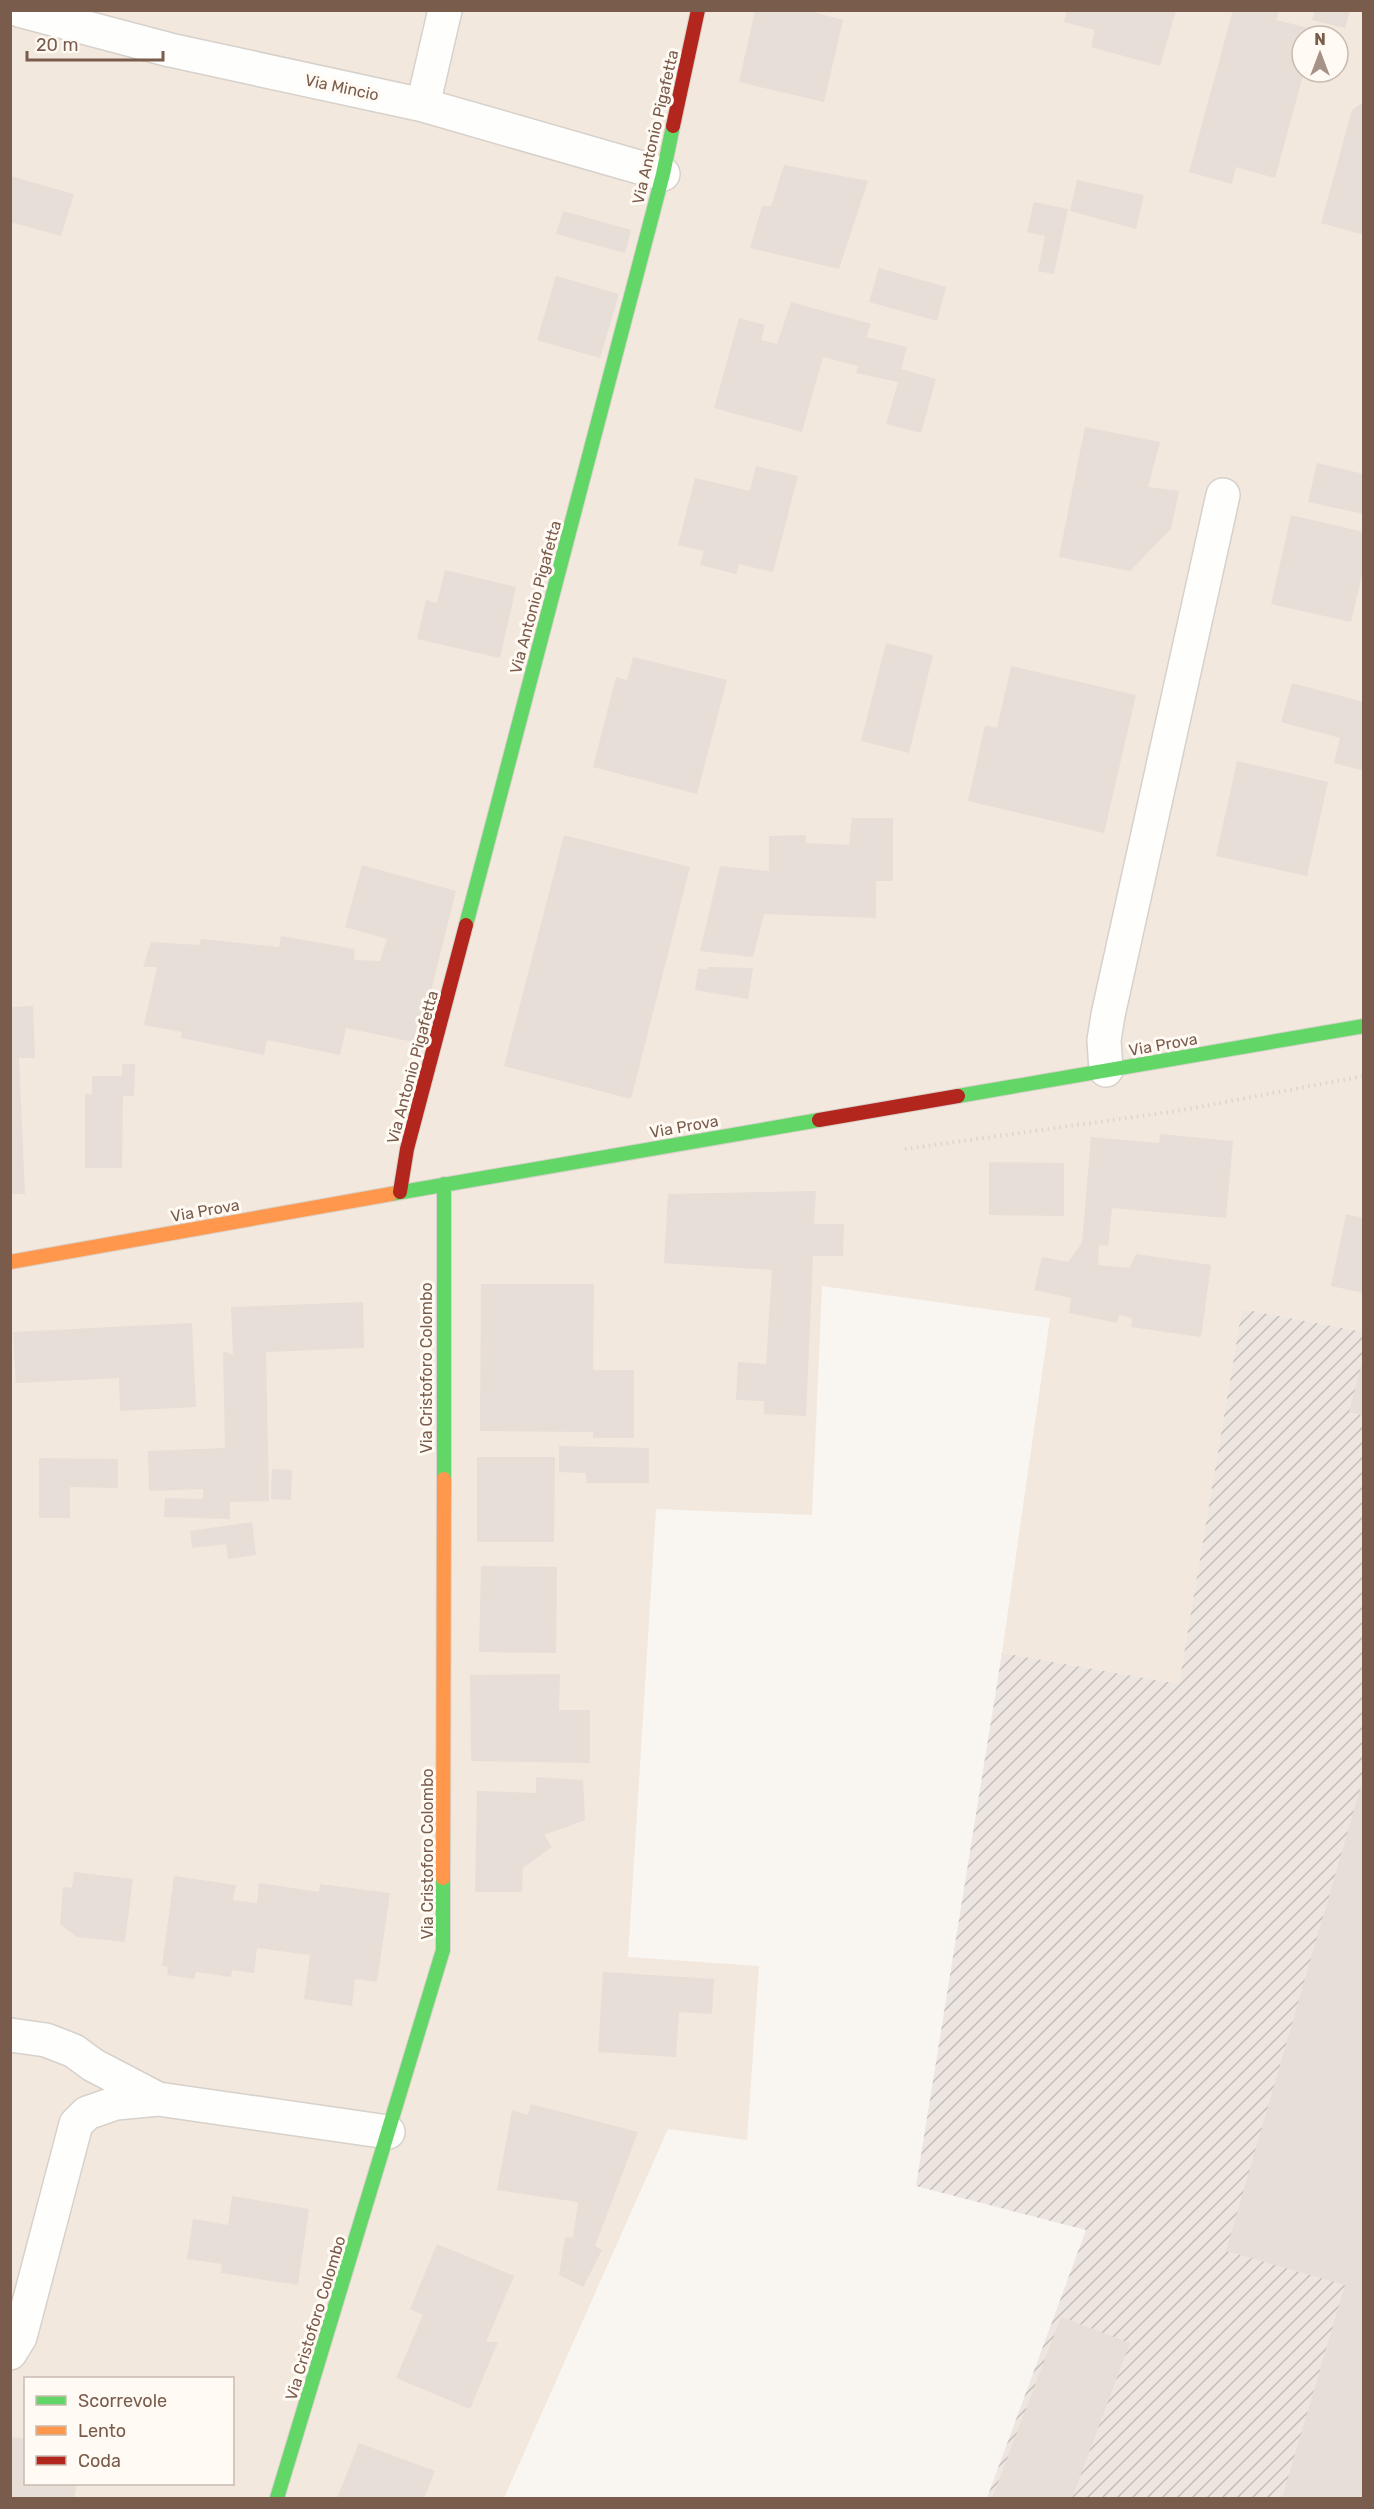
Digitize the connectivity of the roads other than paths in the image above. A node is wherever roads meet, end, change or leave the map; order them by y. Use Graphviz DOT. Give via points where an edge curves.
graph roads {
  1 [pos="19,10"];
  2 [pos="445,10"];
  3 [pos="698,10"];
  4 [pos="423,105"];
  5 [pos="663,174"];
  6 [pos="1223,495"];
  7 [pos="1364,1026"];
  8 [pos="1106,1070"];
  9 [pos="444,1184"];
  10 [pos="400,1192"];
  11 [pos="10,1262"];
  12 [pos="10,2036"];
  13 [pos="74,2051"];
  14 [pos="158,2099"];
  15 [pos="76,2124"];
  16 [pos="388,2132"];
  17 [pos="10,2353"];
  18 [pos="277,2499"];
  1 -- 4 [label="street, Via Mincio" via="170,50"];
  2 -- 4 [label="street"];
  3 -- 5 [label="street, Via Antonio Pigafetta"];
  4 -- 5 [label="street, Via Mincio"];
  5 -- 10 [label="street, Via Antonio Pigafetta" via="407,1149"];
  6 -- 8 [label="street" via="1108,1015 1104,1040"];
  7 -- 8 [label="street, Via Prova"];
  8 -- 9 [label="street, Via Prova"];
  9 -- 10 [label="street, Via Prova"];
  9 -- 16 [label="street, Via Cristoforo Colombo" via="443,1950"];
  10 -- 11 [label="street, Via Prova"];
  12 -- 13 [label="street" via="46,2040"];
  13 -- 14 [label="street"];
  13 -- 15 [label="street" via="80,2078"];
  14 -- 15 [label="street" via="117,2103 87,2113"];
  14 -- 16 [label="street"];
  15 -- 17 [label="street" via="20,2337"];
  16 -- 18 [label="street, Via Cristoforo Colombo"];
}
